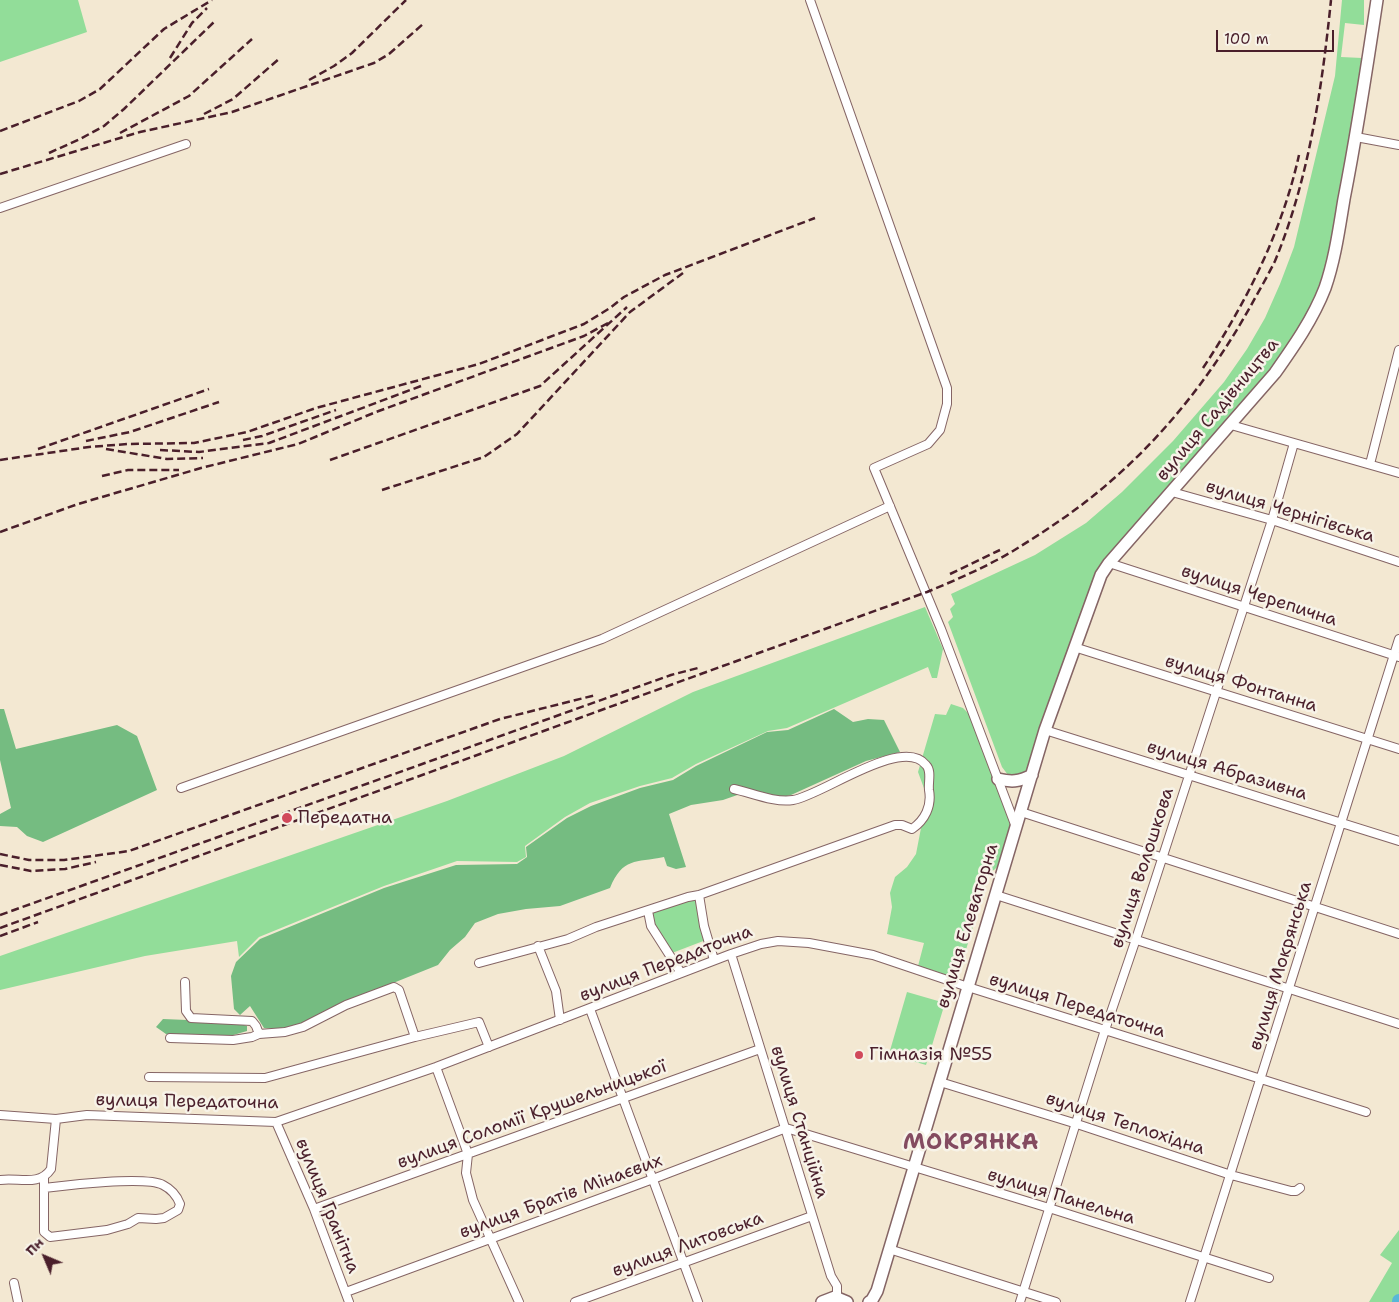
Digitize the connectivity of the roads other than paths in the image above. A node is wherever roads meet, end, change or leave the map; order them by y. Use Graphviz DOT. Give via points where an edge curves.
graph roads {
  1 [pos="810,0"];
  2 [pos="1376,0"];
  3 [pos="1356,137"];
  4 [pos="186,144"];
  5 [pos="1399,145"];
  6 [pos="0,208"];
  7 [pos="1399,350"];
  8 [pos="1231,425"];
  9 [pos="1294,443"];
  10 [pos="1370,464"];
  11 [pos="1399,473"];
  12 [pos="1172,492"];
  13 [pos="890,506"];
  14 [pos="1272,520"];
  15 [pos="1399,562"];
  16 [pos="1109,563"];
  17 [pos="1242,606"];
  18 [pos="1399,639"];
  19 [pos="1074,647"];
  20 [pos="1396,656"];
  21 [pos="1215,692"];
  22 [pos="1046,730"];
  23 [pos="1366,739"];
  24 [pos="1399,749"];
  25 [pos="1032,775"];
  26 [pos="1189,775"];
  27 [pos="998,779"];
  28 [pos="181,788"];
  29 [pos="734,788"];
  30 [pos="1021,812"];
  31 [pos="1341,822"];
  32 [pos="1016,828"];
  33 [pos="1399,840"];
  34 [pos="1162,858"];
  35 [pos="700,895"];
  36 [pos="996,895"];
  37 [pos="1315,906"];
  38 [pos="648,911"];
  39 [pos="1399,934"];
  40 [pos="1136,939"];
  41 [pos="538,946"];
  42 [pos="731,954"];
  43 [pos="714,960"];
  44 [pos="479,962"];
  45 [pos="681,973"];
  46 [pos="185,982"];
  47 [pos="968,987"];
  48 [pos="1288,988"];
  49 [pos="590,1009"];
  50 [pos="560,1020"];
  51 [pos="1399,1024"];
  52 [pos="1105,1030"];
  53 [pos="259,1034"];
  54 [pos="415,1037"];
  55 [pos="170,1038"];
  56 [pos="489,1047"];
  57 [pos="760,1049"];
  58 [pos="436,1067"];
  59 [pos="149,1076"];
  60 [pos="1261,1079"];
  61 [pos="940,1082"];
  62 [pos="623,1098"];
  63 [pos="1366,1112"];
  64 [pos="0,1115"];
  65 [pos="56,1119"];
  66 [pos="276,1122"];
  67 [pos="1077,1124"];
  68 [pos="786,1128"];
  69 [pos="468,1154"];
  70 [pos="914,1168"];
  71 [pos="1232,1175"];
  72 [pos="44,1177"];
  73 [pos="653,1179"];
  74 [pos="0,1180"];
  75 [pos="44,1188"];
  76 [pos="1300,1188"];
  77 [pos="1050,1208"];
  78 [pos="314,1209"];
  79 [pos="812,1216"];
  80 [pos="491,1239"];
  81 [pos="890,1249"];
  82 [pos="1204,1258"];
  83 [pos="684,1262"];
  84 [pos="1269,1278"];
  85 [pos="14,1284"];
  86 [pos="346,1292"];
  87 [pos="1023,1292"];
  88 [pos="842,1300"];
  89 [pos="18,1302"];
  90 [pos="349,1302"];
  91 [pos="519,1302"];
  92 [pos="575,1302"];
  93 [pos="698,1302"];
  94 [pos="822,1302"];
  95 [pos="869,1302"];
  96 [pos="1020,1302"];
  97 [pos="1056,1302"];
  98 [pos="1190,1302"];
  1 -- 13 [label="street" via="947,388 947,404 940,430 928,444 874,468"];
  2 -- 3 [label="street, вулиця Садівництва"];
  3 -- 5 [label="street"];
  3 -- 8 [label="street, вулиця Садівництва" via="1335,253 1325,288 1294,346"];
  4 -- 6 [label="street"];
  7 -- 10 [label="street"];
  8 -- 9 [label="street"];
  8 -- 12 [label="street, вулиця Садівництва"];
  9 -- 10 [label="street"];
  9 -- 14 [label="street, вулиця Волошкова"];
  10 -- 11 [label="street"];
  12 -- 14 [label="street, вулиця Чернігівська"];
  12 -- 16 [label="street, вулиця Садівництва"];
  13 -- 27 [label="street"];
  13 -- 28 [label="street" via="602,639"];
  14 -- 15 [label="street, вулиця Чернігівська"];
  14 -- 17 [label="street, вулиця Волошкова"];
  16 -- 17 [label="street, вулиця Черепична"];
  16 -- 19 [label="street, вулиця Елеваторна" via="1101,575"];
  17 -- 20 [label="street, вулиця Черепична"];
  17 -- 21 [label="street, вулиця Волошкова"];
  18 -- 20 [label="street, вулиця Мокрянська"];
  19 -- 21 [label="street, вулиця Фонтанна"];
  19 -- 22 [label="street, вулиця Елеваторна"];
  20 -- 23 [label="street, вулиця Мокрянська"];
  21 -- 23 [label="street, вулиця Фонтанна"];
  21 -- 26 [label="street, вулиця Волошкова"];
  22 -- 25 [label="street, вулиця Елеваторна"];
  22 -- 26 [label="street, вулиця Абразивна"];
  23 -- 24 [label="street, вулиця Фонтанна"];
  23 -- 31 [label="street, вулиця Мокрянська"];
  25 -- 27 [label="street" via="1013,782"];
  25 -- 30 [label="street, вулиця Елеваторна"];
  26 -- 31 [label="street, вулиця Абразивна"];
  26 -- 34 [label="street, вулиця Волошкова"];
  27 -- 32 [label="street"];
  29 -- 35 [label="street" via="780,800 794,800 874,764 909,757 920,758 927,765 931,799 926,814 912,829 895,825"];
  30 -- 32 [label="street, вулиця Елеваторна"];
  30 -- 34 [label="street"];
  31 -- 33 [label="street, вулиця Абразивна"];
  31 -- 37 [label="street, вулиця Мокрянська"];
  32 -- 36 [label="street, вулиця Елеваторна"];
  34 -- 37 [label="street"];
  34 -- 40 [label="street, вулиця Волошкова"];
  35 -- 38 [label="street"];
  35 -- 43 [label="street" via="704,926"];
  36 -- 40 [label="street"];
  36 -- 47 [label="street, вулиця Елеваторна"];
  37 -- 39 [label="street"];
  37 -- 48 [label="street, вулиця Мокрянська"];
  38 -- 41 [label="street"];
  38 -- 45 [label="street" via="651,926"];
  40 -- 48 [label="street"];
  40 -- 52 [label="street, вулиця Волошкова"];
  41 -- 44 [label="street"];
  41 -- 50 [label="street" via="556,991"];
  42 -- 43 [label="street, вулиця Передаточна"];
  42 -- 47 [label="street, вулиця Передаточна" via="778,941 809,943 873,955"];
  42 -- 57 [label="street, вулиця Станційна"];
  43 -- 45 [label="street, вулиця Передаточна"];
  45 -- 49 [label="street, вулиця Передаточна"];
  46 -- 53 [label="street" via="186,1011 191,1018 252,1020"];
  47 -- 52 [label="street, вулиця Передаточна"];
  47 -- 61 [label="street, вулиця Елеваторна"];
  48 -- 51 [label="street"];
  48 -- 60 [label="street, вулиця Мокрянська"];
  49 -- 50 [label="street, вулиця Передаточна"];
  49 -- 62 [label="street"];
  50 -- 56 [label="street, вулиця Передаточна"];
  52 -- 60 [label="street, вулиця Передаточна"];
  52 -- 67 [label="street, вулиця Волошкова"];
  53 -- 54 [label="street" via="303,1027 346,1005 394,987 399,990"];
  53 -- 55 [label="street" via="233,1040"];
  54 -- 56 [label="street" via="479,1022"];
  54 -- 59 [label="street" via="265,1078"];
  56 -- 58 [label="street, вулиця Передаточна"];
  57 -- 62 [label="street, вулиця Соломії Крушельницької"];
  57 -- 68 [label="street, вулиця Станційна"];
  58 -- 66 [label="street, вулиця Передаточна"];
  58 -- 69 [label="street"];
  60 -- 63 [label="street, вулиця Передаточна"];
  60 -- 71 [label="street, вулиця Мокрянська"];
  61 -- 67 [label="street, вулиця Теплохідна"];
  61 -- 70 [label="street, вулиця Елеваторна"];
  62 -- 69 [label="street, вулиця Соломії Крушельницької"];
  62 -- 73 [label="street"];
  64 -- 65 [label="street, вулиця Передаточна"];
  65 -- 66 [label="street, вулиця Передаточна" via="87,1115"];
  65 -- 72 [label="street" via="51,1169"];
  66 -- 78 [label="street, вулиця Гранітна"];
  67 -- 71 [label="street, вулиця Теплохідна"];
  67 -- 77 [label="street, вулиця Волошкова"];
  68 -- 70 [label="street, вулиця Панельна"];
  68 -- 73 [label="street, вулиця Братів Мінаєвих"];
  68 -- 79 [label="street, вулиця Станційна"];
  69 -- 78 [label="street, вулиця Соломії Крушельницької"];
  69 -- 80 [label="street" via="466,1173 469,1186"];
  70 -- 77 [label="street, вулиця Панельна"];
  70 -- 81 [label="street, вулиця Елеваторна"];
  71 -- 76 [label="street, вулиця Теплохідна" via="1291,1191"];
  71 -- 82 [label="street, вулиця Мокрянська"];
  72 -- 74 [label="street"];
  72 -- 75 [label="street"];
  73 -- 80 [label="street, вулиця Братів Мінаєвих"];
  73 -- 83 [label="street"];
  75 -- 75 [label="street" via="144,1181 162,1184 180,1204 178,1210 164,1218 138,1218 107,1230 50,1237 44,1232"];
  77 -- 82 [label="street, вулиця Панельна"];
  77 -- 87 [label="street, вулиця Волошкова"];
  78 -- 86 [label="street, вулиця Гранітна"];
  79 -- 83 [label="street, вулиця Литовська"];
  79 -- 88 [label="street, вулиця Станційна"];
  80 -- 86 [label="street, вулиця Братів Мінаєвих"];
  80 -- 91 [label="street"];
  81 -- 87 [label="street"];
  81 -- 95 [label="street, вулиця Елеваторна" via="877,1291"];
  82 -- 84 [label="street, вулиця Панельна"];
  82 -- 98 [label="street, вулиця Мокрянська"];
  83 -- 92 [label="street, вулиця Литовська"];
  83 -- 93 [label="street"];
  85 -- 89 [label="street"];
  86 -- 90 [label="street, вулиця Гранітна"];
  87 -- 96 [label="street, вулиця Волошкова"];
  87 -- 97 [label="street"];
  88 -- 94 [label="street" via="834,1297"];
}
